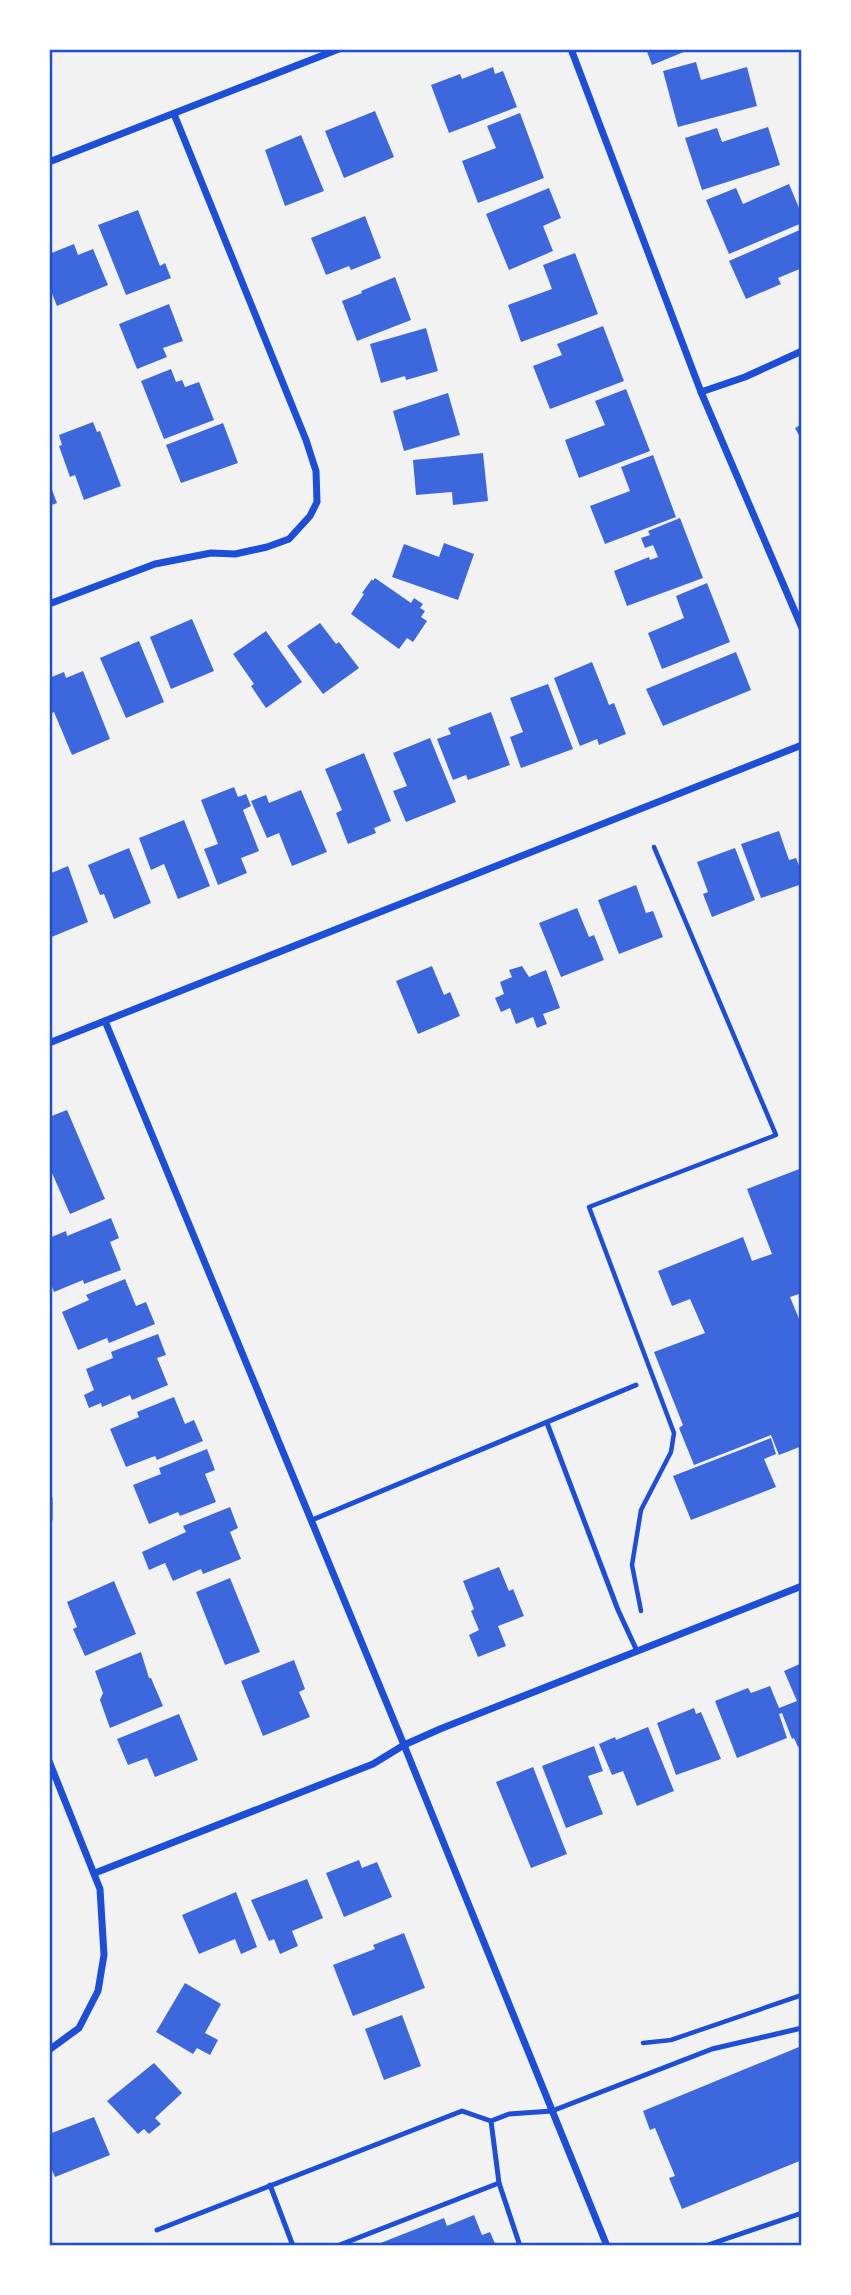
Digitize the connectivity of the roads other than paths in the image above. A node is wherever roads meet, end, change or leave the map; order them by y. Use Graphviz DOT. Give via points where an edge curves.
graph roads {
  1 [pos="339,49"];
  2 [pos="571,49"];
  3 [pos="174,114"];
  4 [pos="49,162"];
  5 [pos="802,351"];
  6 [pos="702,392"];
  7 [pos="49,604"];
  8 [pos="802,628"];
  9 [pos="802,746"];
  10 [pos="105,1021"];
  11 [pos="49,1043"];
  12 [pos="636,1385"];
  13 [pos="547,1423"];
  14 [pos="49,1499"];
  15 [pos="49,1520"];
  16 [pos="312,1520"];
  17 [pos="802,1586"];
  18 [pos="637,1651"];
  19 [pos="404,1745"];
  20 [pos="49,1760"];
  21 [pos="95,1873"];
  22 [pos="802,2028"];
  23 [pos="49,2050"];
  24 [pos="552,2111"];
  25 [pos="491,2121"];
  26 [pos="499,2183"];
  27 [pos="270,2185"];
  28 [pos="802,2213"];
  29 [pos="157,2230"];
  30 [pos="293,2246"];
  31 [pos="337,2246"];
  32 [pos="520,2246"];
  33 [pos="607,2246"];
  34 [pos="705,2246"];
  1 -- 3 [label="street"];
  2 -- 6 [label="street"];
  3 -- 4 [label="street"];
  3 -- 7 [label="street" via="306,440 316,471 317,502 289,539 235,554 211,553 155,564"];
  5 -- 6 [label="street"];
  6 -- 8 [label="street"];
  9 -- 10 [label="street"];
  10 -- 11 [label="street"];
  10 -- 16 [label="street"];
  12 -- 13 [label="lane"];
  13 -- 16 [label="lane"];
  13 -- 18 [label="lane"];
  14 -- 15 [label="street"];
  16 -- 19 [label="street"];
  17 -- 18 [label="street"];
  18 -- 19 [label="street"];
  19 -- 21 [label="street" via="373,1764"];
  19 -- 24 [label="street"];
  20 -- 21 [label="street"];
  21 -- 23 [label="street" via="104,1955 98,1992 79,2028"];
  22 -- 24 [label="lane" via="712,2049"];
  24 -- 25 [label="lane" via="509,2114"];
  24 -- 33 [label="street"];
  25 -- 26 [label="lane"];
  25 -- 27 [label="lane" via="462,2111"];
  26 -- 31 [label="lane"];
  26 -- 32 [label="lane"];
  27 -- 29 [label="lane"];
  27 -- 30 [label="lane"];
  28 -- 34 [label="lane"];
}
